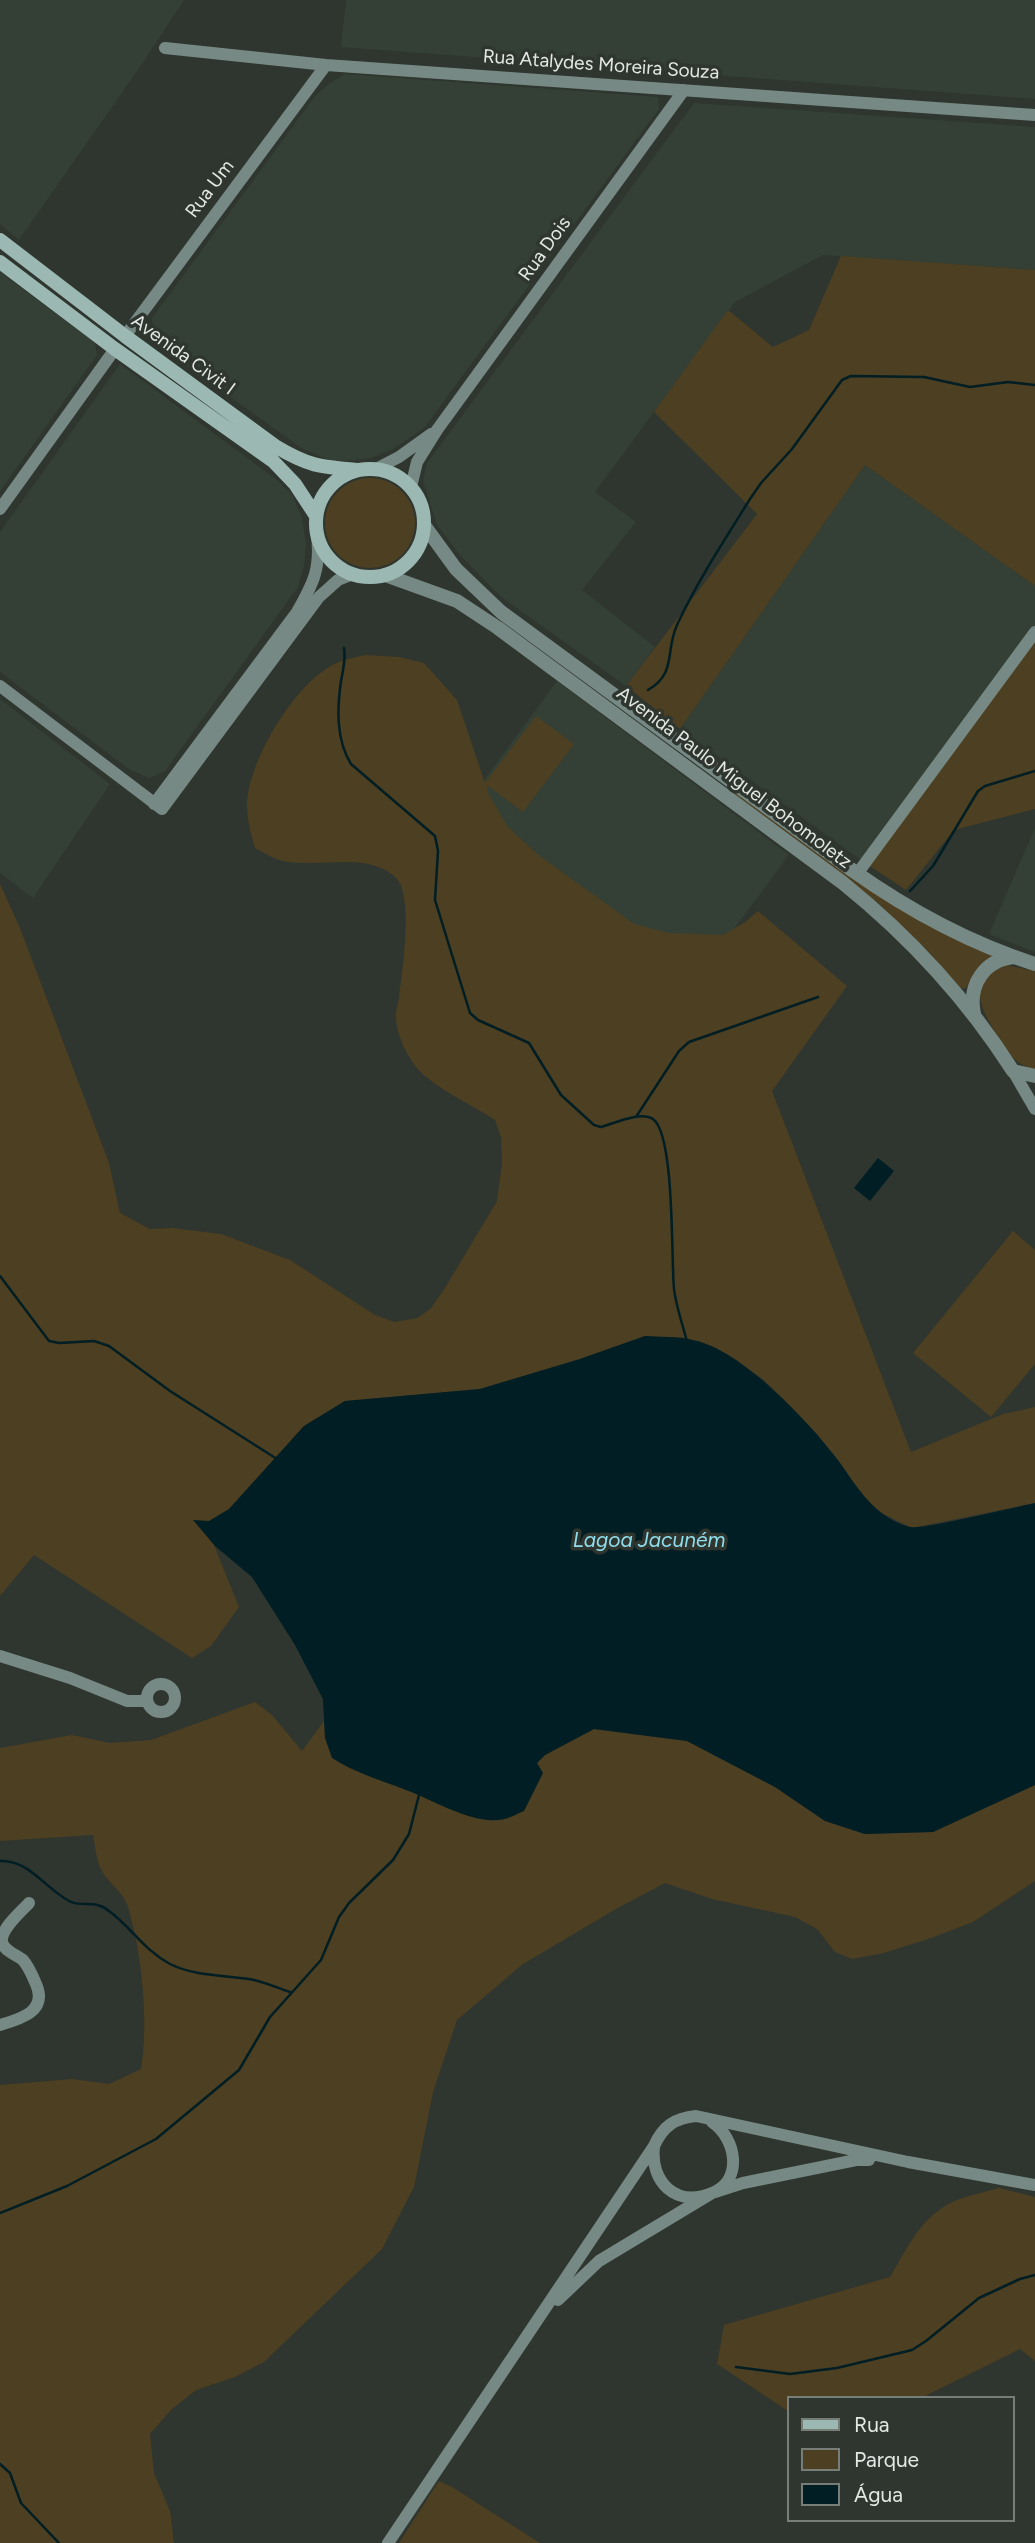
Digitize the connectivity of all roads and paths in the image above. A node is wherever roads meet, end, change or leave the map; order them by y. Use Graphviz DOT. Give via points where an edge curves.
graph roads {
  1 [pos="165,48"];
  2 [pos="326,65"];
  3 [pos="684,90"];
  4 [pos="1035,115"];
  5 [pos="0,240"];
  6 [pos="0,262"];
  7 [pos="125,337"];
  8 [pos="115,349"];
  9 [pos="437,430"];
  10 [pos="376,469"];
  11 [pos="357,470"];
  12 [pos="411,487"];
  13 [pos="0,509"];
  14 [pos="316,516"];
  15 [pos="424,525"];
  16 [pos="317,535"];
  17 [pos="354,574"];
  18 [pos="386,575"];
  19 [pos="1035,632"];
  20 [pos="0,686"];
  21 [pos="158,806"];
  22 [pos="857,874"];
  23 [pos="1016,957"];
  24 [pos="1035,964"];
  25 [pos="974,1014"];
  26 [pos="1013,1071"];
  27 [pos="1035,1076"];
  28 [pos="1035,1109"];
  29 [pos="0,1657"];
  30 [pos="148,1701"];
  31 [pos="29,1903"];
  32 [pos="0,2025"];
  33 [pos="710,2120"];
  34 [pos="654,2146"];
  35 [pos="908,2162"];
  36 [pos="1035,2185"];
  37 [pos="712,2193"];
  38 [pos="542,2314"];
  39 [pos="388,2543"];
  1 -- 2 [label="street, Rua Atalydes Moreira Souza"];
  2 -- 3 [label="street, Rua Atalydes Moreira Souza"];
  2 -- 7 [label="street, Rua Um"];
  3 -- 4 [label="street, Rua Atalydes Moreira Souza"];
  3 -- 9 [label="street, Rua Dois"];
  5 -- 7 [label="main road, Avenida Civit I"];
  6 -- 8 [label="main road, Avenida Civit I"];
  7 -- 11 [label="main road, Avenida Civit I" via="295,458 317,467"];
  8 -- 13 [label="street"];
  8 -- 14 [label="main road, Avenida Civit I" via="273,461"];
  9 -- 10 [label="street, Rua Dois"];
  9 -- 12 [label="street, Rua Dois" via="417,462"];
  10 -- 11 [label="main road"];
  10 -- 12 [label="main road"];
  11 -- 14 [label="main road" via="329,487"];
  12 -- 15 [label="main road" via="421,505"];
  14 -- 16 [label="main road"];
  15 -- 18 [label="main road" via="415,553"];
  15 -- 22 [label="street, Avenida Paulo Miguel Bohomoletz" via="457,569 501,612"];
  16 -- 17 [label="main road" via="330,559"];
  16 -- 21 [label="street" via="319,558 311,587 297,612"];
  17 -- 18 [label="main road"];
  17 -- 21 [label="street" via="338,580 319,597"];
  18 -- 25 [label="street, Avenida Paulo Miguel Bohomoletz" via="457,601 498,628 822,867 913,944"];
  19 -- 22 [label="street"];
  20 -- 21 [label="street"];
  22 -- 23 [label="street, Avenida Paulo Miguel Bohomoletz" via="950,929"];
  23 -- 24 [label="street, Avenida Paulo Miguel Bohomoletz"];
  23 -- 25 [label="street" via="992,964 981,975 973,994"];
  25 -- 26 [label="street, Avenida Paulo Miguel Bohomoletz"];
  26 -- 27 [label="street"];
  26 -- 28 [label="street, Avenida Paulo Miguel Bohomoletz"];
  29 -- 30 [label="street" via="127,1701"];
  31 -- 32 [label="street" via="7,1926 2,1942 29,1967 38,1989 38,2004 32,2013"];
  33 -- 34 [label="street" via="682,2118 660,2133"];
  33 -- 35 [label="street"];
  33 -- 37 [label="street" via="729,2138 734,2163 722,2186"];
  34 -- 37 [label="street" via="656,2174 675,2194"];
  34 -- 38 [label="street"];
  35 -- 36 [label="street"];
  35 -- 37 [label="street" via="856,2160"];
  37 -- 38 [label="street" via="599,2261"];
  38 -- 39 [label="street"];
}
